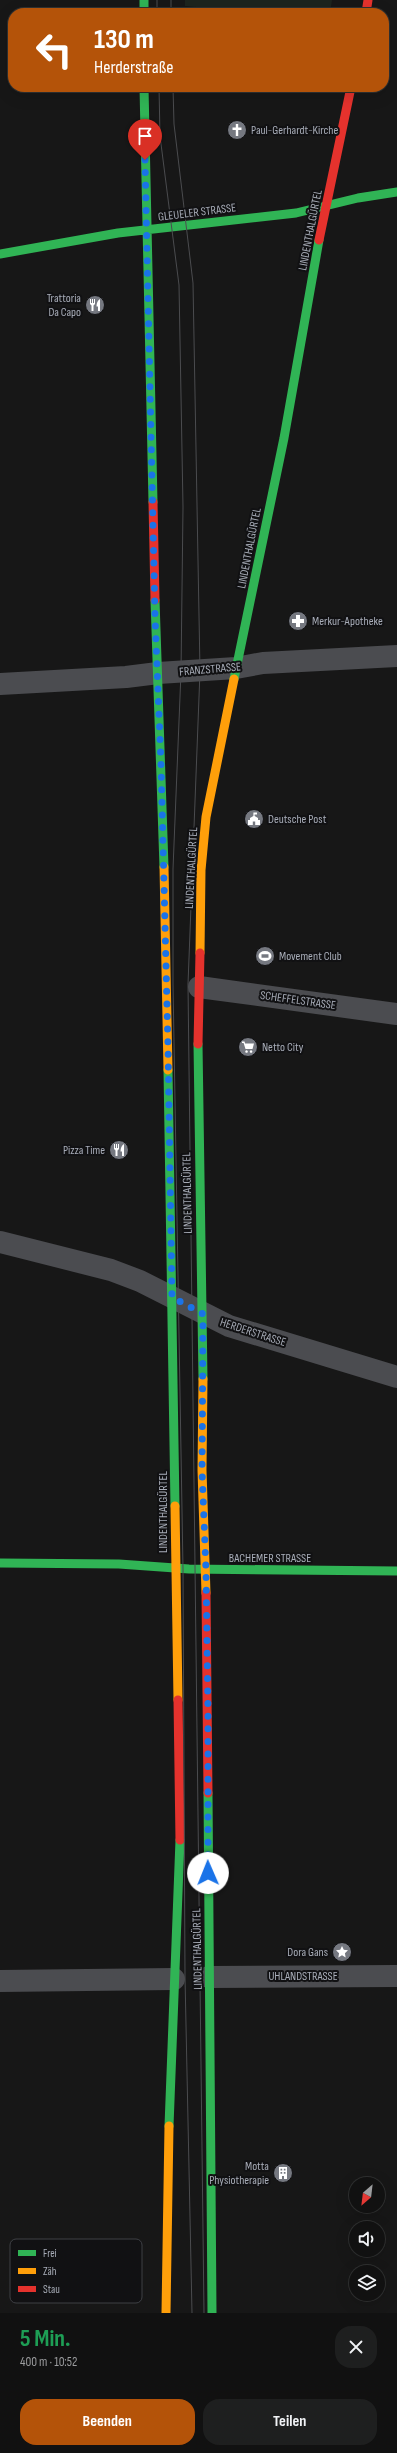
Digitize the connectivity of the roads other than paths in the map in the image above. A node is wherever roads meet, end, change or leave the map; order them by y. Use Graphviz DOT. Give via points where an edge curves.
graph roads {
  1 [pos="144,92"];
  2 [pos="350,92"];
  3 [pos="397,192"];
  4 [pos="327,206"];
  5 [pos="146,230"];
  6 [pos="0,254"];
  7 [pos="397,656"];
  8 [pos="236,668"];
  9 [pos="158,673"];
  10 [pos="0,684"];
  11 [pos="199,987"];
  12 [pos="397,1014"];
  13 [pos="0,1242"];
  14 [pos="172,1297"];
  15 [pos="203,1314"];
  16 [pos="397,1377"];
  17 [pos="0,1563"];
  18 [pos="175,1568"];
  19 [pos="206,1570"];
  20 [pos="397,1571"];
  21 [pos="209,1976"];
  22 [pos="397,1976"];
  23 [pos="174,1979"];
  24 [pos="0,1981"];
  25 [pos="166,2313"];
  26 [pos="212,2313"];
  1 -- 5 [label="main road, LINDENTHALGÜRTEL"];
  2 -- 4 [label="main road, LINDENTHALGÜRTEL"];
  3 -- 4 [label="main road, GLEUELER STRASSE"];
  4 -- 5 [label="main road, GLEUELER STRASSE" via="296,213"];
  4 -- 8 [label="main road, LINDENTHALGÜRTEL" via="284,438"];
  5 -- 6 [label="main road, GLEUELER STRASSE"];
  5 -- 9 [label="main road, LINDENTHALGÜRTEL"];
  7 -- 8 [label="street, FRANZSTRASSE" via="263,663"];
  8 -- 9 [label="street, FRANZSTRASSE"];
  8 -- 11 [label="main road, LINDENTHALGÜRTEL" via="206,817 201,870"];
  9 -- 10 [label="street, FRANZSTRASSE"];
  9 -- 14 [label="main road, LINDENTHALGÜRTEL"];
  11 -- 12 [label="street, SCHEFFELSTRASSE"];
  11 -- 15 [label="main road, LINDENTHALGÜRTEL" via="197,1093"];
  13 -- 14 [label="street, HERDERSTRASSE" via="111,1270"];
  14 -- 15 [label="street, HERDERSTRASSE"];
  14 -- 18 [label="main road, LINDENTHALGÜRTEL"];
  15 -- 16 [label="street, HERDERSTRASSE" via="229,1326"];
  15 -- 19 [label="main road, LINDENTHALGÜRTEL" via="202,1470"];
  17 -- 18 [label="main road, BACHEMER STRASSE" via="118,1564"];
  18 -- 19 [label="main road, BACHEMER STRASSE"];
  18 -- 23 [label="main road, LINDENTHALGÜRTEL" via="180,1838"];
  19 -- 20 [label="main road, BACHEMER STRASSE"];
  19 -- 21 [label="main road, LINDENTHALGÜRTEL"];
  21 -- 22 [label="street, UHLANDSTRASSE"];
  21 -- 26 [label="main road, LINDENTHALGÜRTEL"];
  23 -- 24 [label="street"];
  23 -- 25 [label="main road, LINDENTHALGÜRTEL" via="167,2165"];
}
